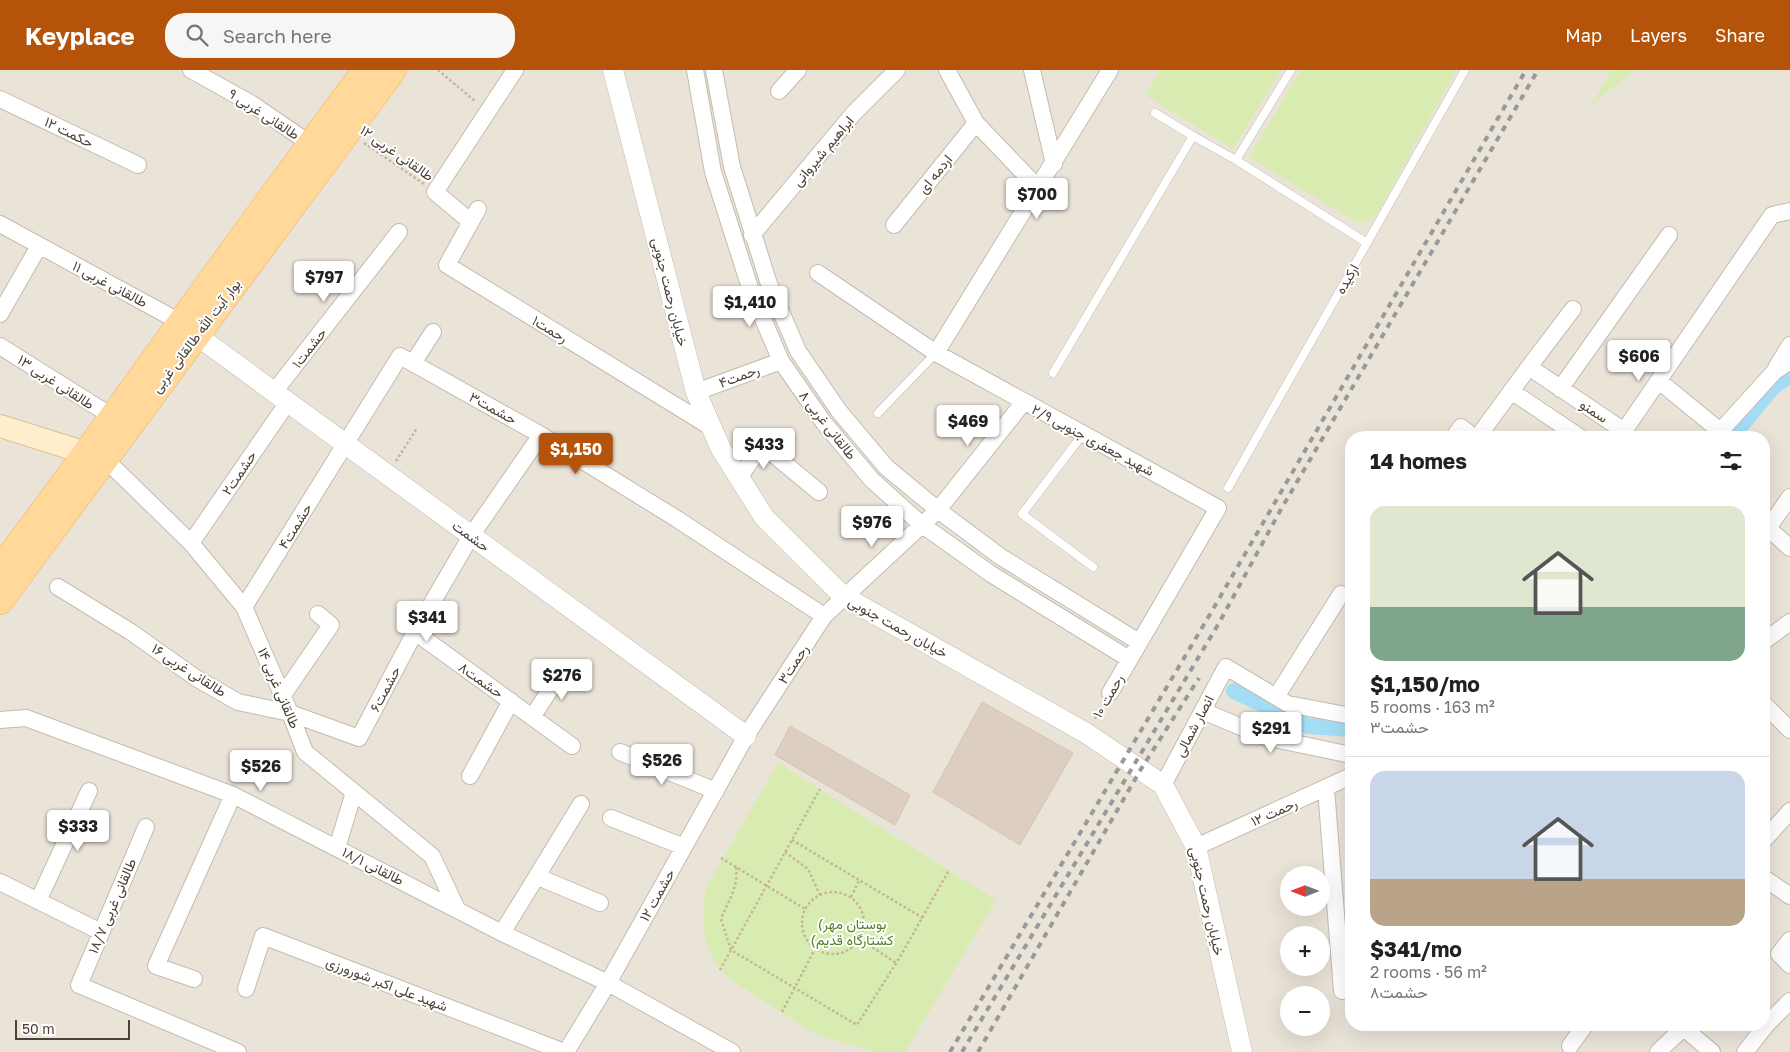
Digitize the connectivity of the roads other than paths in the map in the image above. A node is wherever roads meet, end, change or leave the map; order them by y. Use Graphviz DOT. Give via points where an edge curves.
graph roads {
  1 [pos="192,70"];
  2 [pos="365,70"];
  3 [pos="394,70"];
  4 [pos="515,70"];
  5 [pos="614,70"];
  6 [pos="694,70"];
  7 [pos="714,70"];
  8 [pos="798,70"];
  9 [pos="897,70"];
  10 [pos="947,70"];
  11 [pos="1110,70"];
  12 [pos="1290,70"];
  13 [pos="1465,70"];
  14 [pos="1034,71"];
  15 [pos="779,91"];
  16 [pos="0,99"];
  17 [pos="1156,113"];
  18 [pos="976,122"];
  19 [pos="1193,136"];
  20 [pos="309,143"];
  21 [pos="331,155"];
  22 [pos="1236,160"];
  23 [pos="1054,164"];
  24 [pos="138,165"];
  25 [pos="1038,188"];
  26 [pos="1790,212"];
  27 [pos="0,224"];
  28 [pos="894,225"];
  29 [pos="399,232"];
  30 [pos="752,235"];
  31 [pos="1669,235"];
  32 [pos="1367,243"];
  33 [pos="39,246"];
  34 [pos="818,273"];
  35 [pos="1573,310"];
  36 [pos="0,314"];
  37 [pos="188,328"];
  38 [pos="433,332"];
  39 [pos="1790,345"];
  40 [pos="0,346"];
  41 [pos="936,353"];
  42 [pos="781,361"];
  43 [pos="1790,361"];
  44 [pos="413,364"];
  45 [pos="1529,367"];
  46 [pos="1053,372"];
  47 [pos="1774,372"];
  48 [pos="1659,381"];
  49 [pos="820,383"];
  50 [pos="1560,389"];
  51 [pos="1511,391"];
  52 [pos="696,392"];
  53 [pos="804,395"];
  54 [pos="281,397"];
  55 [pos="1023,403"];
  56 [pos="878,414"];
  57 [pos="113,417"];
  58 [pos="0,426"];
  59 [pos="709,426"];
  60 [pos="1458,431"];
  61 [pos="1467,431"];
  62 [pos="1481,431"];
  63 [pos="1571,431"];
  64 [pos="1625,431"];
  65 [pos="1632,431"];
  66 [pos="1714,431"];
  67 [pos="1720,431"];
  68 [pos="1083,434"];
  69 [pos="541,435"];
  70 [pos="346,444"];
  71 [pos="97,455"];
  72 [pos="739,478"];
  73 [pos="1228,488"];
  74 [pos="819,492"];
  75 [pos="1790,497"];
  76 [pos="1218,508"];
  77 [pos="938,510"];
  78 [pos="921,524"];
  79 [pos="1770,525"];
  80 [pos="1770,530"];
  81 [pos="471,536"];
  82 [pos="191,543"];
  83 [pos="1790,548"];
  84 [pos="2,561"];
  85 [pos="1094,567"];
  86 [pos="58,587"];
  87 [pos="1341,594"];
  88 [pos="843,596"];
  89 [pos="0,602"];
  90 [pos="244,607"];
  91 [pos="318,614"];
  92 [pos="824,616"];
  93 [pos="1790,622"];
  94 [pos="415,632"];
  95 [pos="1770,637"];
  96 [pos="1139,642"];
  97 [pos="1129,659"];
  98 [pos="564,668"];
  99 [pos="1110,693"];
  100 [pos="282,694"];
  101 [pos="1276,697"];
  102 [pos="511,701"];
  103 [pos="1770,710"];
  104 [pos="1203,711"];
  105 [pos="290,713"];
  106 [pos="1345,715"];
  107 [pos="533,716"];
  108 [pos="0,720"];
  109 [pos="1790,730"];
  110 [pos="746,736"];
  111 [pos="359,738"];
  112 [pos="572,746"];
  113 [pos="620,752"];
  114 [pos="1345,755"];
  115 [pos="470,776"];
  116 [pos="1345,779"];
  117 [pos="1163,785"];
  118 [pos="1326,788"];
  119 [pos="89,791"];
  120 [pos="716,791"];
  121 [pos="354,792"];
  122 [pos="233,795"];
  123 [pos="581,804"];
  124 [pos="1790,811"];
  125 [pos="611,818"];
  126 [pos="146,827"];
  127 [pos="1770,833"];
  128 [pos="684,847"];
  129 [pos="1196,847"];
  130 [pos="337,848"];
  131 [pos="538,876"];
  132 [pos="0,882"];
  133 [pos="1770,882"];
  134 [pos="1790,896"];
  135 [pos="38,900"];
  136 [pos="600,903"];
  137 [pos="456,909"];
  138 [pos="101,932"];
  139 [pos="502,933"];
  140 [pos="1790,940"];
  141 [pos="1790,964"];
  142 [pos="194,979"];
  143 [pos="608,983"];
  144 [pos="246,989"];
  145 [pos="1342,991"];
  146 [pos="1790,1001"];
  147 [pos="1770,1019"];
  148 [pos="1581,1031"];
  149 [pos="1677,1031"];
  150 [pos="1687,1031"];
  151 [pos="1760,1031"];
  152 [pos="1570,1046"];
  153 [pos="238,1052"];
  154 [pos="565,1052"];
  155 [pos="732,1052"];
  156 [pos="1242,1052"];
  157 [pos="1658,1052"];
  158 [pos="1712,1052"];
  159 [pos="1745,1052"];
  1 -- 20 [label="street, طالقانی غربی ۹" via="252,104"];
  2 -- 20 [label="main road, بوار آیت الله طالقانی غربی"];
  3 -- 21 [label="main road, بوار آیت الله طالقانی غربی"];
  4 -- 59 [label="street, رحمت۱" via="435,192 474,215 447,265"];
  5 -- 52 [label="street, خیابان رحمت جنوبی"];
  6 -- 42 [label="street, طالقانی غربی ۸" via="718,189 751,291"];
  7 -- 30 [label="street, طالقانی غربی ۸" via="732,167"];
  8 -- 15 [label="street"];
  9 -- 30 [label="street, ابراهیم شیروانی" via="853,114"];
  10 -- 18 [label="street"];
  11 -- 23 [label="street"];
  12 -- 22 [label="lane"];
  13 -- 32 [label="lane, ارکیده"];
  14 -- 23 [label="street"];
  16 -- 24 [label="street, حکمت ۱۲"];
  17 -- 19 [label="lane"];
  18 -- 25 [label="street"];
  18 -- 28 [label="street, اردمه ای"];
  19 -- 22 [label="lane"];
  19 -- 46 [label="lane"];
  20 -- 21 [label="main road"];
  20 -- 37 [label="main road, بوار آیت الله طالقانی غربی"];
  21 -- 37 [label="main road, بوار آیت الله طالقانی غربی"];
  22 -- 32 [label="lane"];
  23 -- 25 [label="street"];
  25 -- 41 [label="street"];
  26 -- 48 [label="street, سمنو" via="1772,215"];
  27 -- 33 [label="street, طالقانی غربی ۱۱"];
  29 -- 54 [label="street, حشمت۱"];
  30 -- 49 [label="street, طالقانی غربی ۸" via="798,352"];
  31 -- 50 [label="street"];
  32 -- 73 [label="lane, ارکیده"];
  33 -- 36 [label="street"];
  33 -- 37 [label="street, طالقانی غربی ۱۱"];
  34 -- 41 [label="street, شهید جعفری جنوبی ۲/۹"];
  35 -- 45 [label="street"];
  37 -- 54 [label="street, حشمت"];
  37 -- 57 [label="main road, بوار آیت الله طالقانی غربی"];
  37 -- 71 [label="main road, بوار آیت الله طالقانی غربی"];
  38 -- 44 [label="street"];
  39 -- 47 [label="street"];
  40 -- 57 [label="street, طالقانی غربی ۱۳"];
  41 -- 55 [label="street, شهید جعفری جنوبی ۲/۹"];
  41 -- 56 [label="lane"];
  42 -- 52 [label="street, رحمت۴"];
  42 -- 53 [label="street, طالقانی غربی ۸"];
  43 -- 47 [label="street"];
  44 -- 69 [label="street, حشمت۳"];
  44 -- 70 [label="street, حشمت۳" via="400,356"];
  45 -- 50 [label="street, سمنو"];
  45 -- 51 [label="street"];
  47 -- 67 [label="street"];
  48 -- 65 [label="street, سمنو"];
  48 -- 66 [label="street"];
  49 -- 53 [label="street"];
  49 -- 77 [label="street, طالقانی غربی ۸" via="886,467"];
  50 -- 64 [label="street, سمنو"];
  51 -- 62 [label="street"];
  51 -- 63 [label="street"];
  52 -- 59 [label="street, خیابان رحمت جنوبی"];
  53 -- 78 [label="street, طالقانی غربی ۸" via="872,480"];
  54 -- 70 [label="street, حشمت"];
  54 -- 82 [label="street, حشمت۲"];
  55 -- 68 [label="street, شهید جعفری جنوبی ۲/۹"];
  55 -- 77 [label="street, رحمت۳"];
  57 -- 71 [label="main road, بوار آیت الله طالقانی غربی"];
  58 -- 71 [label="main road"];
  59 -- 72 [label="street, خیابان رحمت جنوبی"];
  60 -- 61 [label="street" via="1461,426"];
  68 -- 76 [label="street, شهید جعفری جنوبی ۲/۹"];
  68 -- 85 [label="lane" via="1022,514"];
  69 -- 81 [label="street, حشمت۶"];
  69 -- 92 [label="street, حشمت۳"];
  70 -- 81 [label="street, حشمت"];
  70 -- 90 [label="street, حشمت۴"];
  71 -- 82 [label="street, طالقانی غربی ۱۴"];
  71 -- 84 [label="main road, بوار آیت الله طالقانی غربی"];
  71 -- 89 [label="main road, بوار آیت الله طالقانی غربی"];
  72 -- 74 [label="street" via="762,445"];
  72 -- 88 [label="street, خیابان رحمت جنوبی" via="764,517"];
  75 -- 79 [label="street"];
  76 -- 96 [label="street, رحمت ۱۰"];
  77 -- 78 [label="street, رحمت۳"];
  77 -- 96 [label="street, طالقانی غربی ۸" via="1001,557"];
  78 -- 88 [label="street, رحمت۳"];
  78 -- 97 [label="street, طالقانی غربی ۸" via="991,574"];
  80 -- 83 [label="street"];
  81 -- 94 [label="street, حشمت۶"];
  81 -- 110 [label="street, حشمت"];
  82 -- 90 [label="street, طالقانی غربی ۱۴"];
  86 -- 105 [label="street, طالقانی غربی ۱۶" via="238,702"];
  87 -- 101 [label="street"];
  88 -- 92 [label="street, رحمت۳"];
  88 -- 117 [label="street, خیابان رحمت جنوبی" via="1086,733"];
  90 -- 100 [label="street, طالقانی غربی ۱۴"];
  91 -- 100 [label="street" via="331,625"];
  92 -- 110 [label="street, رحمت۳"];
  93 -- 95 [label="street"];
  94 -- 102 [label="street, حشمت۸"];
  94 -- 111 [label="street, حشمت۶"];
  96 -- 97 [label="street, رحمت ۱۰"];
  97 -- 99 [label="street, رحمت ۱۰"];
  98 -- 107 [label="street"];
  100 -- 105 [label="street, طالقانی غربی ۱۴"];
  101 -- 104 [label="street, انصار شمالی" via="1226,668"];
  101 -- 106 [label="street" via="1288,704"];
  102 -- 107 [label="street, حشمت۸"];
  102 -- 115 [label="street"];
  103 -- 109 [label="street"];
  104 -- 114 [label="street" via="1265,737"];
  104 -- 117 [label="street, انصار شمالی"];
  105 -- 111 [label="street, طالقانی غربی ۱۶"];
  105 -- 121 [label="street, طالقانی غربی ۱۴" via="305,752"];
  107 -- 112 [label="street, حشمت۸"];
  108 -- 122 [label="street, طالقانی ۱۸/۱" via="26,718"];
  110 -- 120 [label="street, حشمت ۱۲"];
  113 -- 120 [label="street"];
  116 -- 118 [label="street, رحمت ۱۲"];
  117 -- 129 [label="street, خیابان رحمت جنوبی"];
  118 -- 129 [label="street, رحمت ۱۲"];
  118 -- 145 [label="street"];
  119 -- 135 [label="street"];
  120 -- 128 [label="street, حشمت ۱۲"];
  121 -- 130 [label="street"];
  121 -- 137 [label="street, طالقانی غربی ۱۴" via="432,856"];
  122 -- 130 [label="street, طالقانی ۱۸/۱"];
  122 -- 142 [label="street" via="156,966"];
  123 -- 131 [label="street"];
  124 -- 127 [label="street"];
  125 -- 128 [label="street"];
  126 -- 138 [label="street, طالقانی غربی ۱۸/۷"];
  128 -- 143 [label="street, حشمت ۱۲"];
  129 -- 156 [label="street, خیابان رحمت جنوبی"];
  130 -- 137 [label="street, طالقانی ۱۸/۱"];
  131 -- 136 [label="street"];
  131 -- 139 [label="street"];
  132 -- 135 [label="street"];
  133 -- 134 [label="street"];
  135 -- 138 [label="street"];
  137 -- 139 [label="street, طالقانی ۱۸/۱"];
  138 -- 153 [label="street, طالقانی غربی ۱۸/۷" via="79,985"];
  139 -- 143 [label="street, طالقانی ۱۸/۱"];
  140 -- 141 [label="street" via="1779,954"];
  143 -- 154 [label="street, حشمت ۱۲"];
  143 -- 155 [label="street, طالقانی ۱۸/۱"];
  144 -- 154 [label="street, شهید علی اکبر شورورزی" via="263,936"];
  146 -- 147 [label="street"];
  148 -- 152 [label="street"];
  149 -- 157 [label="street"];
  150 -- 158 [label="street"];
  151 -- 159 [label="street"];
}
